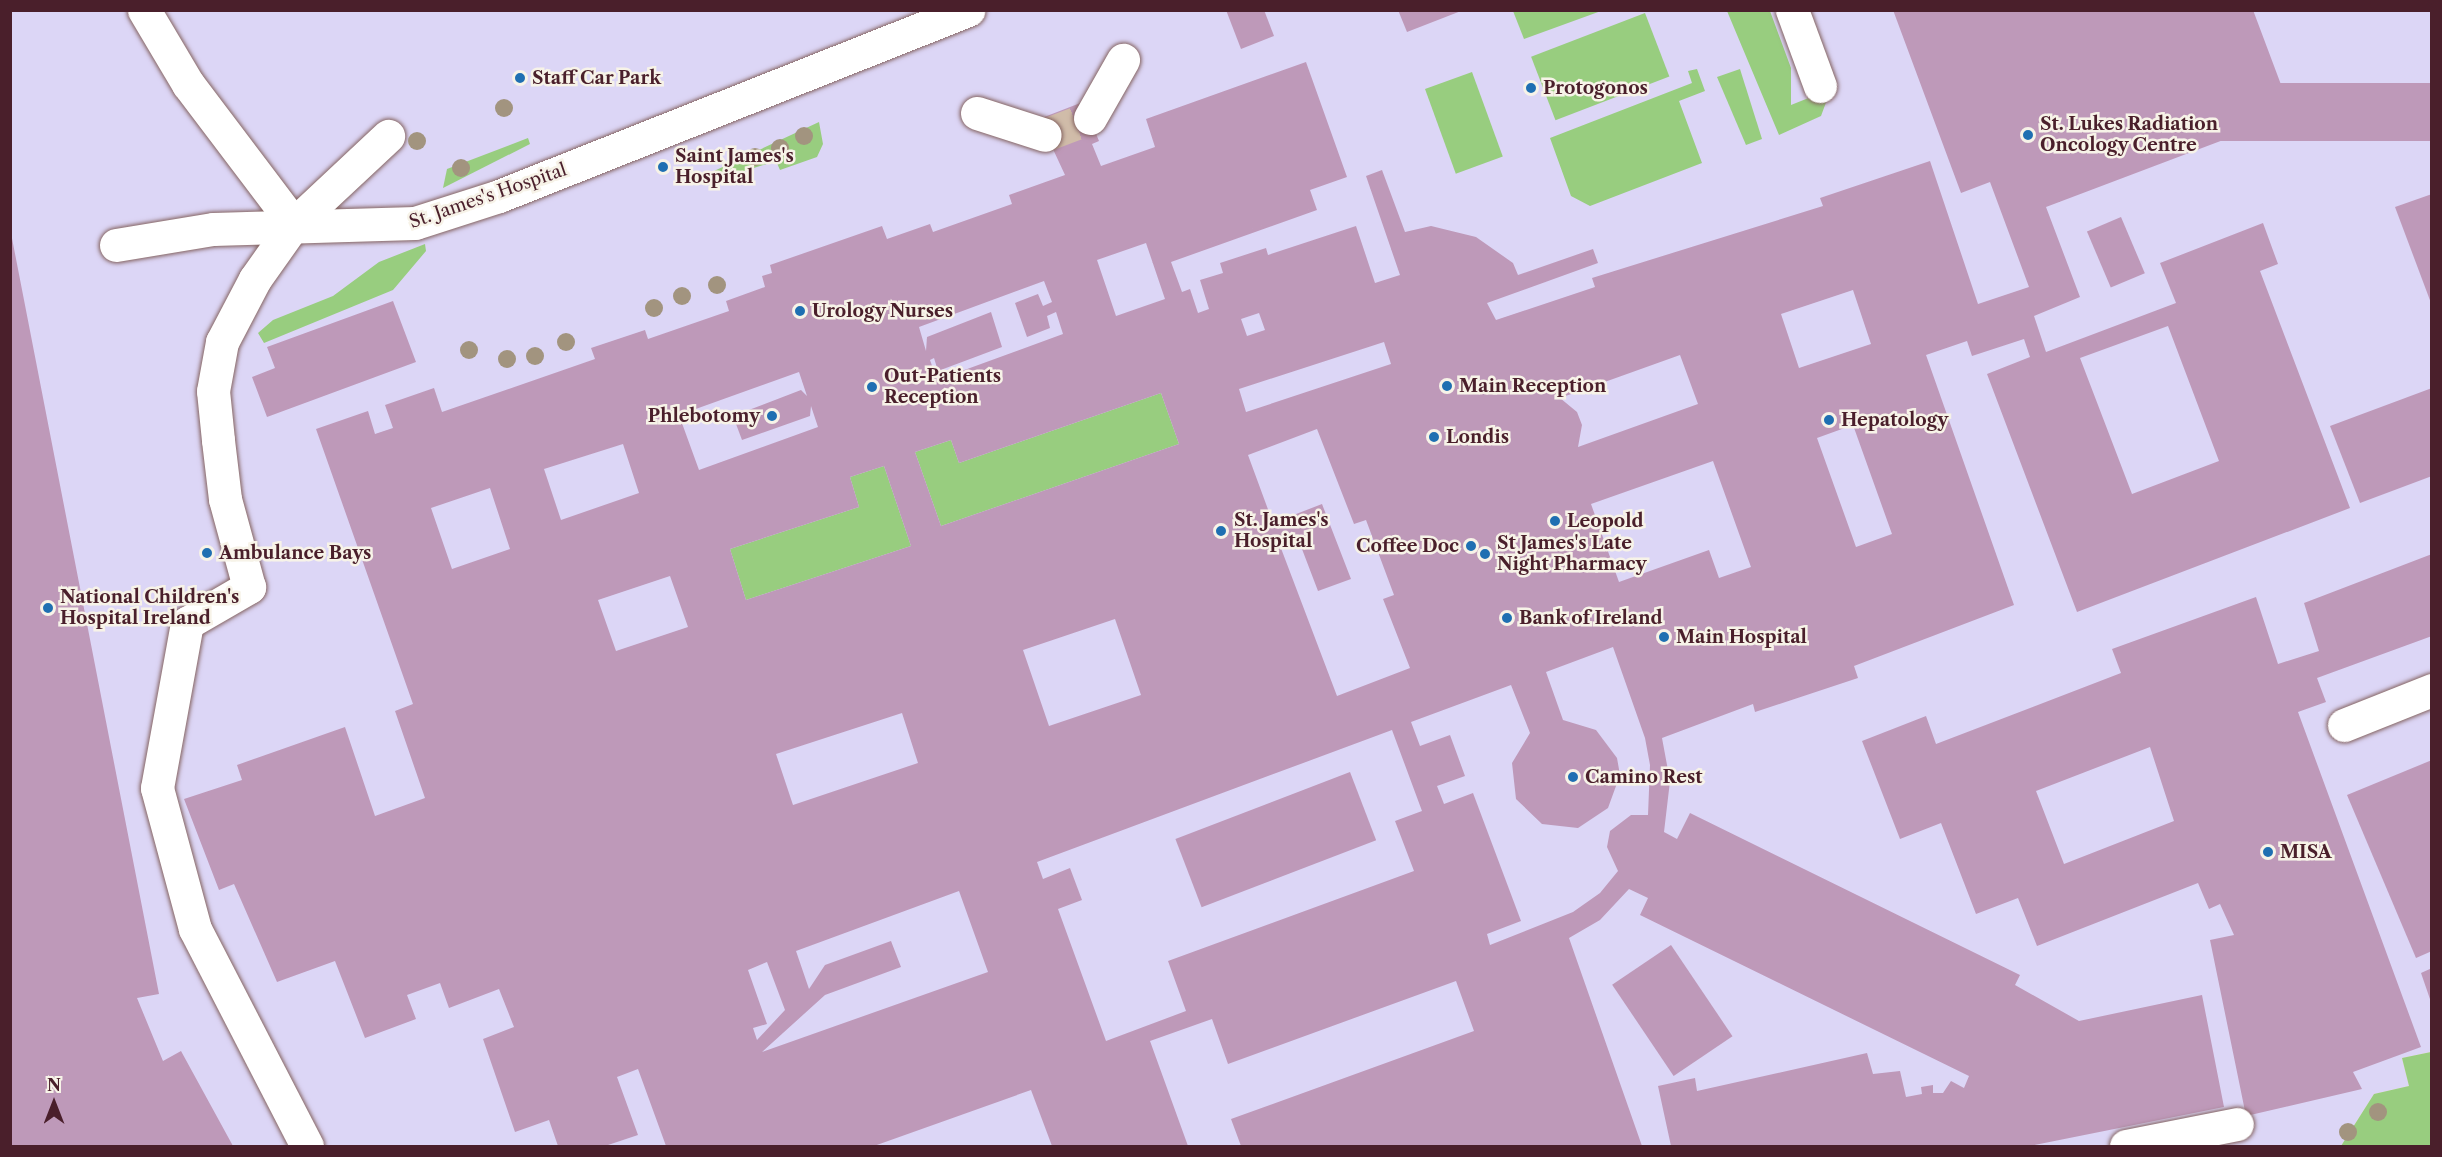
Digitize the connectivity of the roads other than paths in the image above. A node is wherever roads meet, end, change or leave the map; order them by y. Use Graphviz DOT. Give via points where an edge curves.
graph roads {
  1 [pos="144,10"];
  2 [pos="968,10"];
  3 [pos="1792,10"];
  4 [pos="1123,60"];
  5 [pos="1820,86"];
  6 [pos="977,113"];
  7 [pos="1090,118"];
  8 [pos="1045,135"];
  9 [pos="388,136"];
  10 [pos="294,224"];
  11 [pos="116,245"];
  12 [pos="2432,690"];
  13 [pos="2344,724"];
  14 [pos="2237,1124"];
  15 [pos="307,1146"];
  16 [pos="2126,1146"];
  1 -- 10 [label="street" via="188,84"];
  2 -- 10 [label="street, St. James's Hospital" via="425,220 377,228"];
  3 -- 5 [label="street"];
  4 -- 7 [label="street"];
  6 -- 8 [label="street"];
  9 -- 10 [label="street"];
  10 -- 11 [label="street, St. James's Hospital" via="213,229"];
  10 -- 15 [label="street" via="255,279 222,342 213,391 225,499 249,587 187,623 157,788 195,928"];
  12 -- 13 [label="street"];
  14 -- 16 [label="street"];
}
